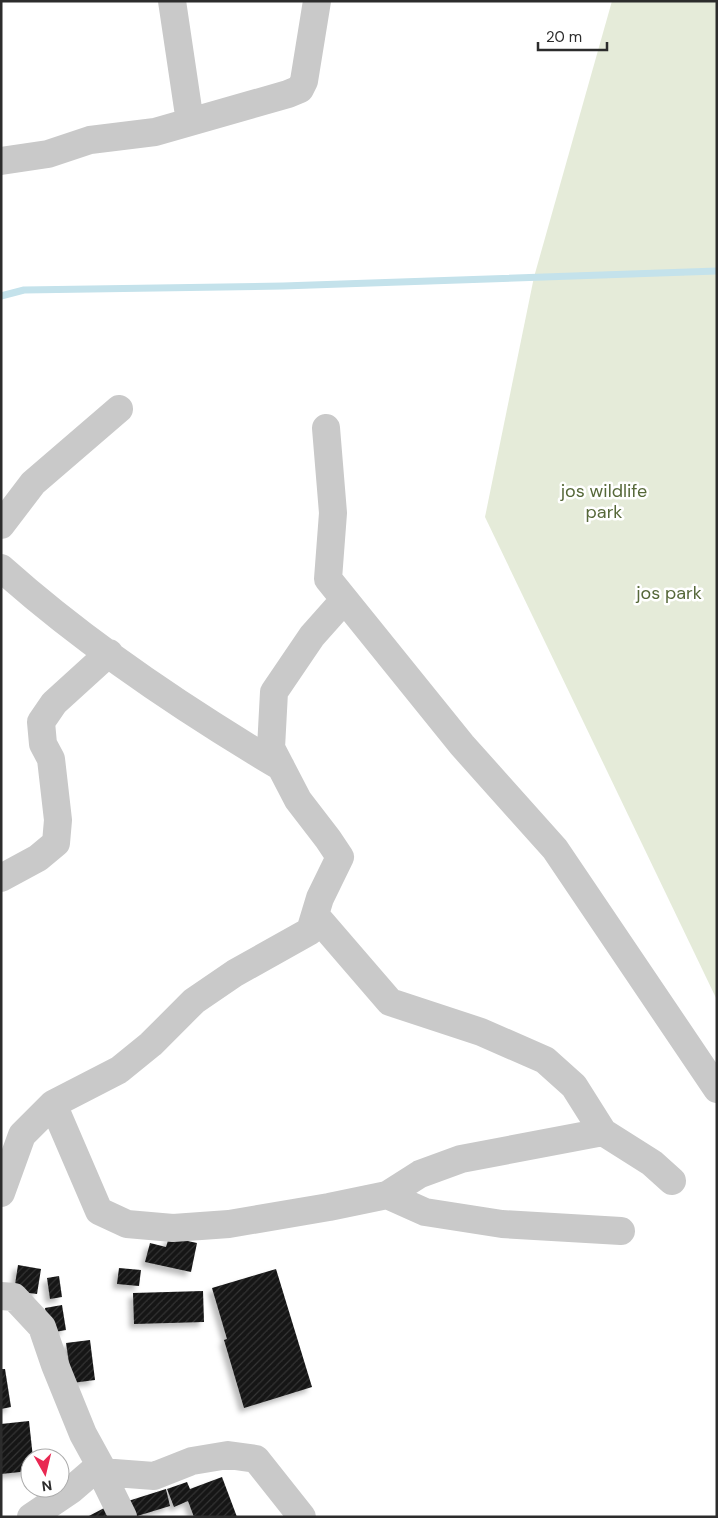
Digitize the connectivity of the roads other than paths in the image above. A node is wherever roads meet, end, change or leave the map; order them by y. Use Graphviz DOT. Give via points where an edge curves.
graph roads {
  1 [pos="172,1"];
  2 [pos="317,1"];
  3 [pos="190,122"];
  4 [pos="1,161"];
  5 [pos="119,409"];
  6 [pos="326,428"];
  7 [pos="1,525"];
  8 [pos="1,568"];
  9 [pos="344,600"];
  10 [pos="109,653"];
  11 [pos="281,767"];
  12 [pos="1,878"];
  13 [pos="315,915"];
  14 [pos="717,1089"];
  15 [pos="53,1104"];
  16 [pos="602,1132"];
  17 [pos="672,1181"];
  18 [pos="1,1192"];
  19 [pos="387,1194"];
  20 [pos="620,1231"];
  21 [pos="1,1296"];
  22 [pos="101,1468"];
  23 [pos="31,1517"];
  24 [pos="123,1517"];
  25 [pos="302,1517"];
  1 -- 3 [label="street"];
  2 -- 3 [label="street" via="300,89"];
  3 -- 4 [label="street" via="155,132 90,140 48,154"];
  5 -- 7 [label="street" via="33,483"];
  6 -- 9 [label="street" via="333,514 328,579"];
  8 -- 10 [label="street" via="38,601"];
  9 -- 11 [label="street" via="312,636 274,692 271,748"];
  9 -- 14 [label="street" via="462,745 556,849"];
  10 -- 11 [label="street" via="224,733"];
  10 -- 12 [label="street" via="54,703 41,722 43,744 51,759 58,820 56,843 38,858"];
  11 -- 13 [label="street" via="298,800 340,857"];
  13 -- 15 [label="street" via="310,931 235,973 194,1001 151,1044 119,1070"];
  13 -- 16 [label="street" via="390,1002 481,1032 545,1060 574,1086"];
  15 -- 18 [label="street" via="22,1134"];
  15 -- 19 [label="street" via="99,1211 127,1224 173,1228 229,1224"];
  16 -- 17 [label="street" via="652,1163"];
  16 -- 19 [label="street" via="461,1159 420,1174"];
  19 -- 20 [label="street" via="426,1212 502,1224"];
  21 -- 22 [label="street" via="14,1297 42,1327 82,1434"];
  22 -- 23 [label="street"];
  22 -- 24 [label="street"];
  22 -- 25 [label="street" via="154,1476 192,1461 228,1455 256,1459"];
}
